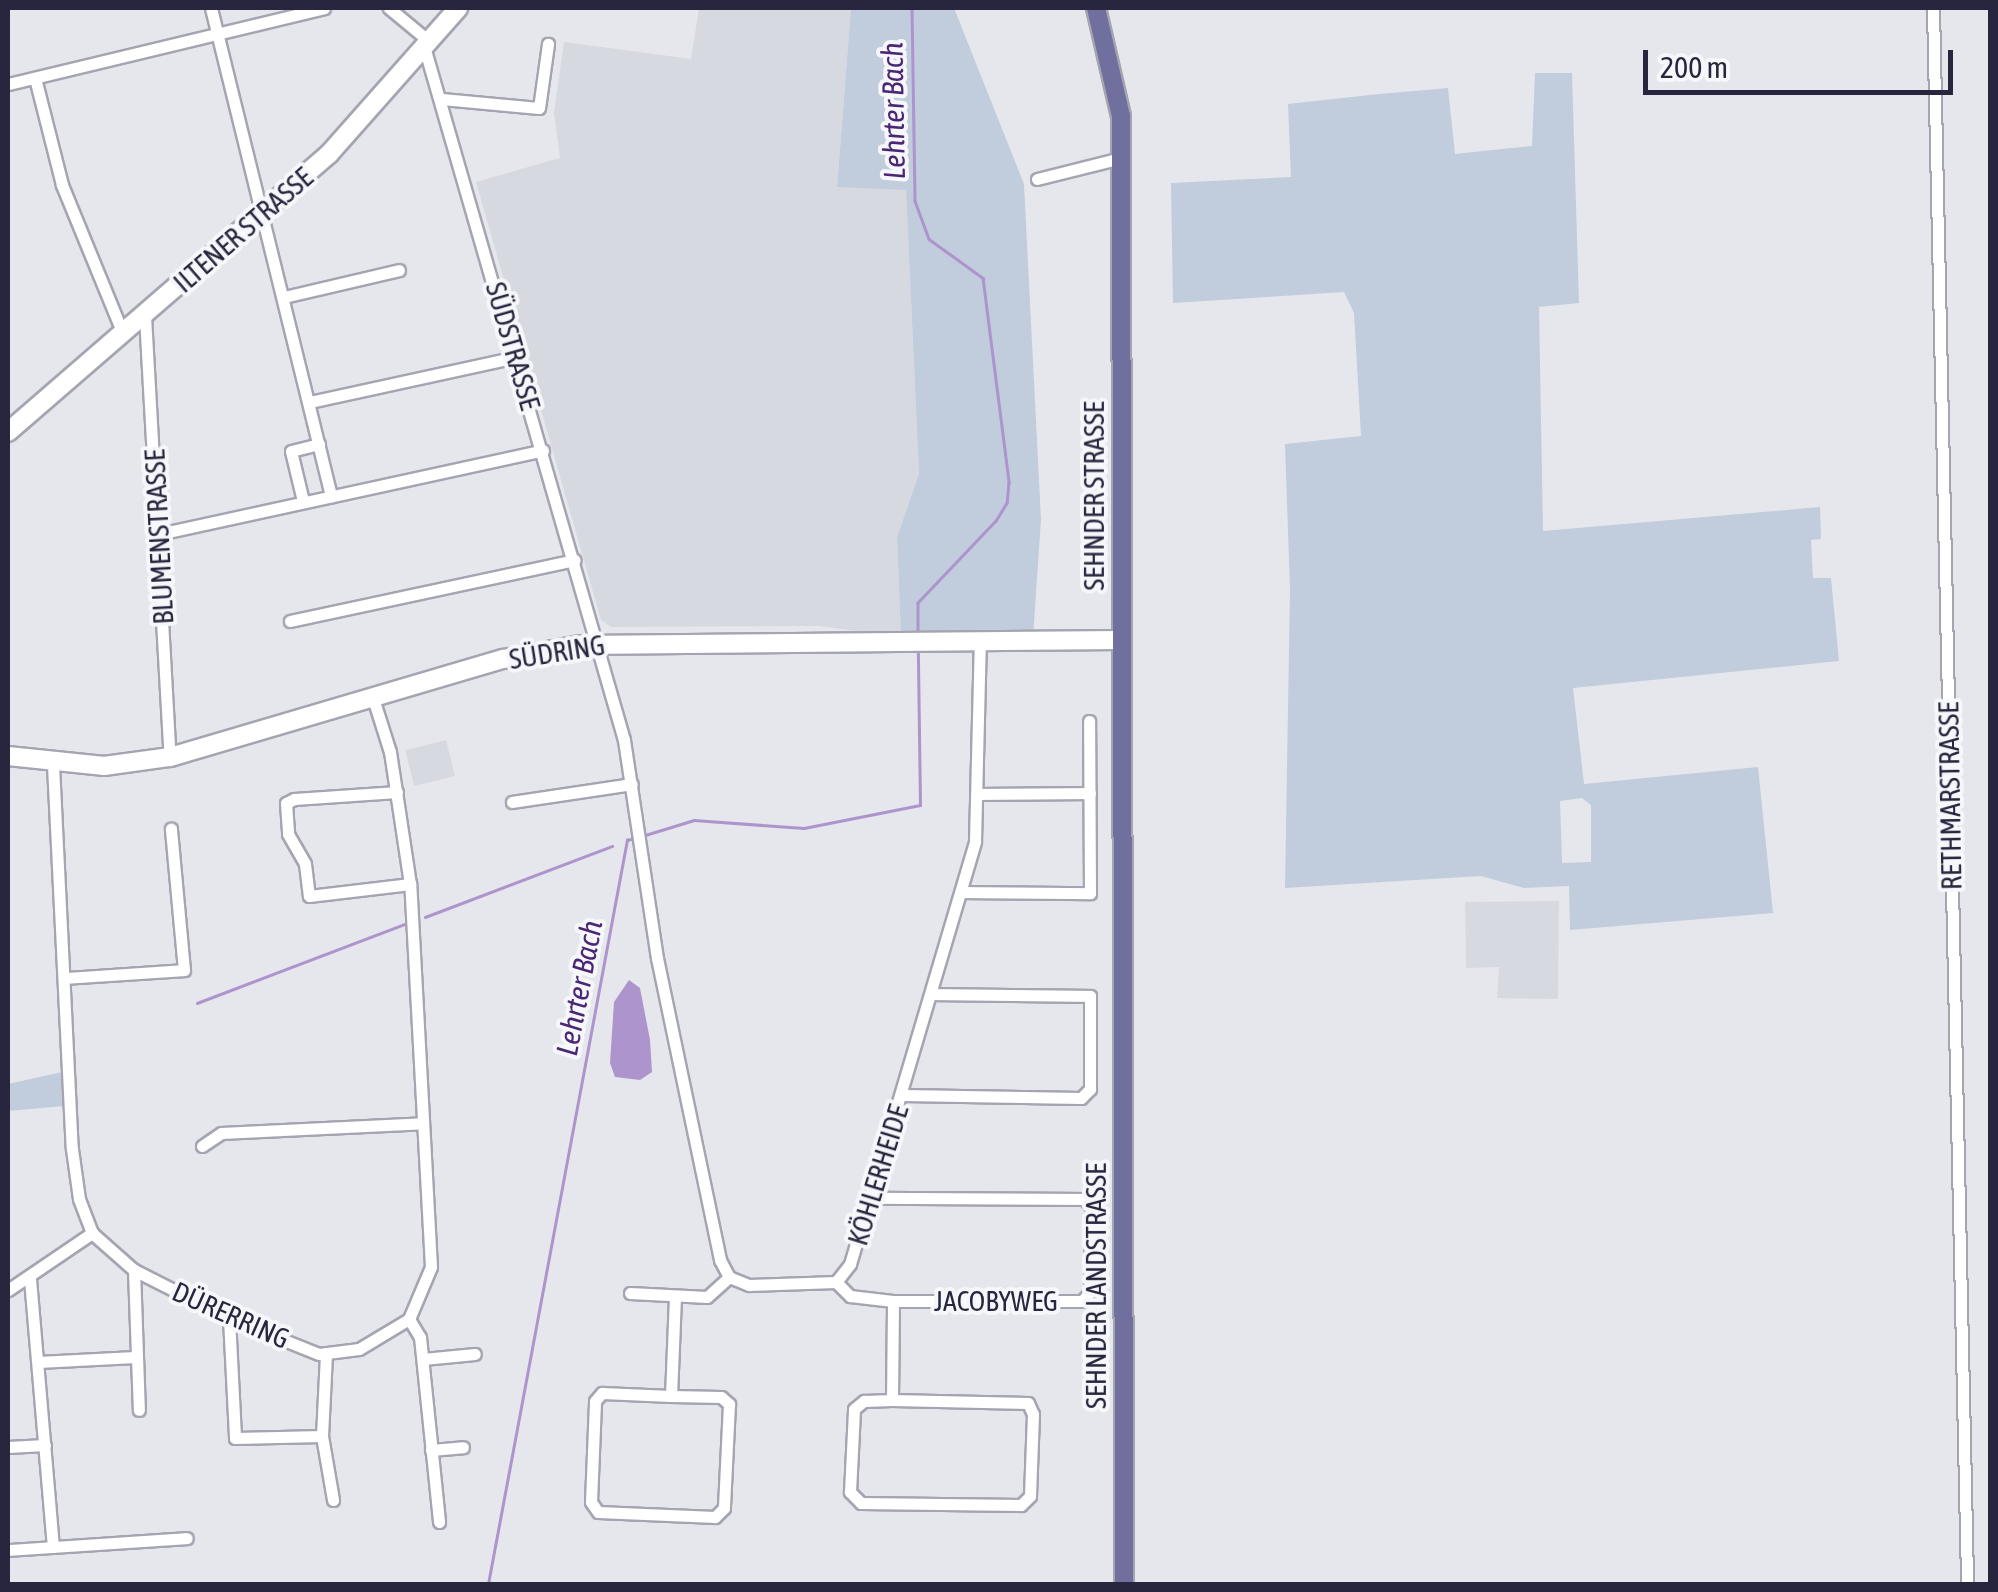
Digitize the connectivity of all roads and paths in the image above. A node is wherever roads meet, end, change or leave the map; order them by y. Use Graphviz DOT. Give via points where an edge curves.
graph roads {
  1 [pos="212,8"];
  2 [pos="324,8"];
  3 [pos="389,8"];
  4 [pos="458,8"];
  5 [pos="1096,8"];
  6 [pos="1933,8"];
  7 [pos="218,35"];
  8 [pos="548,44"];
  9 [pos="427,46"];
  10 [pos="35,78"];
  11 [pos="8,84"];
  12 [pos="442,98"];
  13 [pos="1121,158"];
  14 [pos="1037,180"];
  15 [pos="264,214"];
  16 [pos="398,270"];
  17 [pos="284,298"];
  18 [pos="146,316"];
  19 [pos="123,334"];
  20 [pos="516,357"];
  21 [pos="310,402"];
  22 [pos="8,432"];
  23 [pos="319,444"];
  24 [pos="543,450"];
  25 [pos="332,496"];
  26 [pos="303,502"];
  27 [pos="159,534"];
  28 [pos="575,560"];
  29 [pos="290,621"];
  30 [pos="980,640"];
  31 [pos="1121,640"];
  32 [pos="598,644"];
  33 [pos="373,698"];
  34 [pos="1089,721"];
  35 [pos="8,756"];
  36 [pos="170,757"];
  37 [pos="54,765"];
  38 [pos="632,784"];
  39 [pos="397,792"];
  40 [pos="1090,793"];
  41 [pos="980,794"];
  42 [pos="512,802"];
  43 [pos="170,829"];
  44 [pos="410,884"];
  45 [pos="962,892"];
  46 [pos="65,978"];
  47 [pos="1123,988"];
  48 [pos="932,994"];
  49 [pos="904,1095"];
  50 [pos="422,1123"];
  51 [pos="202,1146"];
  52 [pos="873,1198"];
  53 [pos="92,1234"];
  54 [pos="134,1270"];
  55 [pos="729,1277"];
  56 [pos="30,1279"];
  57 [pos="836,1282"];
  58 [pos="8,1290"];
  59 [pos="630,1292"];
  60 [pos="675,1298"];
  61 [pos="893,1301"];
  62 [pos="229,1318"];
  63 [pos="409,1319"];
  64 [pos="326,1353"];
  65 [pos="475,1354"];
  66 [pos="136,1358"];
  67 [pos="422,1360"];
  68 [pos="38,1362"];
  69 [pos="671,1396"];
  70 [pos="892,1400"];
  71 [pos="138,1410"];
  72 [pos="322,1436"];
  73 [pos="44,1446"];
  74 [pos="8,1447"];
  75 [pos="463,1447"];
  76 [pos="431,1450"];
  77 [pos="333,1500"];
  78 [pos="439,1522"];
  79 [pos="187,1538"];
  80 [pos="53,1547"];
  81 [pos="8,1550"];
  82 [pos="1124,1584"];
  83 [pos="1967,1584"];
  1 -- 7 [label="street"];
  2 -- 7 [label="street"];
  3 -- 9 [label="street"];
  4 -- 9 [label="street, ILTENER STRASSE"];
  5 -- 13 [label="main road, SEHNDER STRASSE" via="1119,90"];
  6 -- 83 [label="street, RETHMARSTRASSE"];
  7 -- 10 [label="street"];
  7 -- 15 [label="street"];
  8 -- 12 [label="street" via="540,108"];
  9 -- 12 [label="street, SÜDSTRASSE"];
  9 -- 15 [label="street, ILTENER STRASSE"];
  10 -- 11 [label="street"];
  10 -- 19 [label="street" via="62,186"];
  12 -- 20 [label="street, SÜDSTRASSE"];
  13 -- 14 [label="street"];
  13 -- 31 [label="main road, SEHNDER STRASSE"];
  15 -- 17 [label="street"];
  15 -- 18 [label="street, ILTENER STRASSE"];
  16 -- 17 [label="street"];
  17 -- 21 [label="street"];
  18 -- 19 [label="street, ILTENER STRASSE"];
  18 -- 27 [label="street, BLUMENSTRASSE"];
  19 -- 22 [label="street, ILTENER STRASSE"];
  20 -- 21 [label="street"];
  20 -- 24 [label="street, SÜDSTRASSE"];
  21 -- 23 [label="street"];
  23 -- 25 [label="street"];
  23 -- 26 [label="street" via="291,451"];
  24 -- 25 [label="street"];
  24 -- 28 [label="street, SÜDSTRASSE"];
  25 -- 26 [label="street"];
  26 -- 27 [label="street"];
  27 -- 36 [label="street, BLUMENSTRASSE"];
  28 -- 29 [label="street"];
  28 -- 32 [label="street, SÜDSTRASSE"];
  30 -- 31 [label="street, SÜDRING"];
  30 -- 32 [label="street, SÜDRING"];
  30 -- 41 [label="street, KÖHLERHEIDE"];
  31 -- 47 [label="main road, SEHNDER STRASSE"];
  32 -- 33 [label="street, SÜDRING" via="503,659"];
  32 -- 38 [label="street"];
  33 -- 36 [label="street, SÜDRING"];
  33 -- 39 [label="street"];
  34 -- 40 [label="street"];
  35 -- 37 [label="street, SÜDRING"];
  36 -- 37 [label="street, SÜDRING"];
  37 -- 46 [label="street"];
  38 -- 42 [label="street"];
  38 -- 55 [label="street" via="706,1197"];
  39 -- 44 [label="street"];
  39 -- 44 [label="street" via="286,803 288,834 305,864 309,896"];
  40 -- 41 [label="street"];
  40 -- 45 [label="street" via="1090,893"];
  41 -- 45 [label="street, KÖHLERHEIDE"];
  43 -- 46 [label="street" via="184,970"];
  44 -- 50 [label="street"];
  45 -- 48 [label="street, KÖHLERHEIDE"];
  46 -- 53 [label="street" via="72,1149 78,1198"];
  47 -- 82 [label="main road, SEHNDER LANDSTRASSE"];
  48 -- 49 [label="street, KÖHLERHEIDE"];
  48 -- 49 [label="street" via="1090,996 1090,1090 1081,1098"];
  49 -- 52 [label="street, KÖHLERHEIDE"];
  50 -- 51 [label="street" via="222,1133"];
  50 -- 63 [label="street" via="431,1267"];
  52 -- 57 [label="street, KÖHLERHEIDE" via="850,1264"];
  52 -- 61 [label="street, JACOBYWEG" via="1084,1199 1091,1206 1090,1292 1082,1301"];
  53 -- 54 [label="street, DÜRERRING"];
  53 -- 56 [label="street"];
  54 -- 62 [label="street, DÜRERRING"];
  54 -- 66 [label="street"];
  55 -- 57 [label="street" via="749,1286"];
  55 -- 60 [label="street" via="706,1298"];
  56 -- 58 [label="street"];
  56 -- 68 [label="street"];
  57 -- 61 [label="street, JACOBYWEG" via="850,1296"];
  59 -- 60 [label="street"];
  60 -- 69 [label="street"];
  61 -- 70 [label="street"];
  62 -- 64 [label="street, DÜRERRING"];
  62 -- 72 [label="street" via="235,1438"];
  63 -- 64 [label="street, DÜRERRING" via="359,1349"];
  63 -- 67 [label="street" via="420,1336"];
  64 -- 72 [label="street"];
  65 -- 67 [label="street"];
  66 -- 68 [label="street"];
  66 -- 71 [label="street"];
  67 -- 76 [label="street"];
  68 -- 73 [label="street"];
  69 -- 69 [label="street" via="602,1393 594,1401 592,1502 598,1512 715,1516 724,1508 729,1404 720,1397"];
  70 -- 70 [label="street" via="864,1401 854,1409 850,1492 861,1503 1021,1505 1030,1496 1034,1414 1028,1404"];
  72 -- 77 [label="street"];
  73 -- 74 [label="street"];
  73 -- 80 [label="street"];
  75 -- 76 [label="street"];
  76 -- 78 [label="street"];
  79 -- 80 [label="street"];
  80 -- 81 [label="street"];
}
